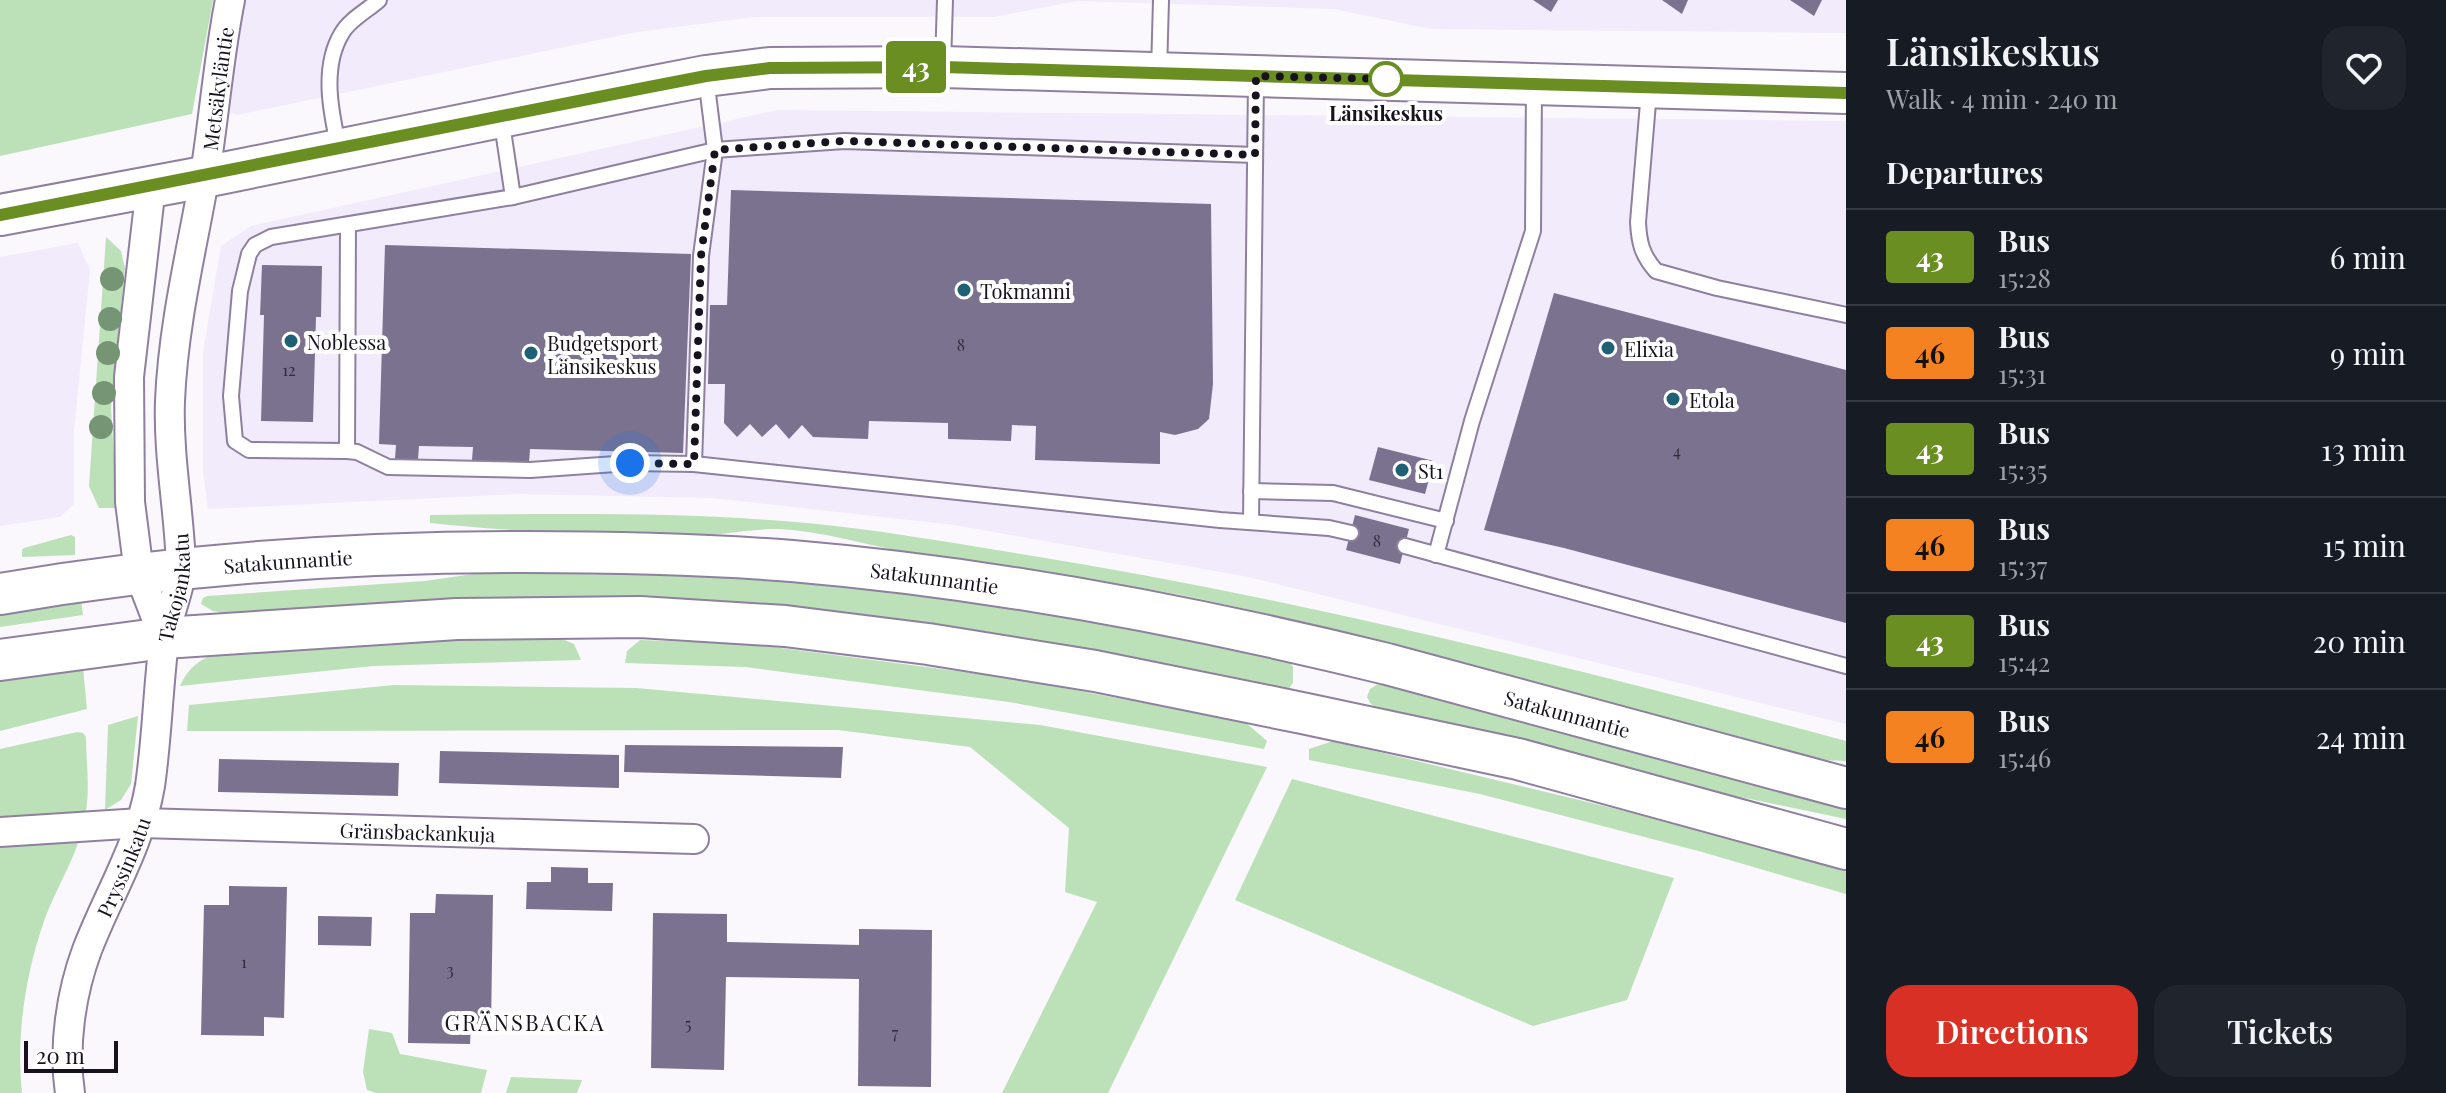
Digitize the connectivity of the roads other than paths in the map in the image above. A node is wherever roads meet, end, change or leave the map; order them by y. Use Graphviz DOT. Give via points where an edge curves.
graph roads {
  1 [pos="230,0"];
  2 [pos="379,0"];
  3 [pos="945,0"];
  4 [pos="1161,0"];
  5 [pos="943,67"];
  6 [pos="1159,73"];
  7 [pos="706,76"];
  8 [pos="1256,76"];
  9 [pos="1535,84"];
  10 [pos="1649,87"];
  11 [pos="1846,93"];
  12 [pos="501,117"];
  13 [pos="339,149"];
  14 [pos="715,150"];
  15 [pos="1255,155"];
  16 [pos="204,177"];
  17 [pos="151,186"];
  18 [pos="513,197"];
  19 [pos="0,215"];
  20 [pos="348,225"];
  21 [pos="1846,315"];
  22 [pos="347,451"];
  23 [pos="694,464"];
  24 [pos="1251,491"];
  25 [pos="1251,521"];
  26 [pos="1446,521"];
  27 [pos="1351,533"];
  28 [pos="1405,546"];
  29 [pos="1436,555"];
  30 [pos="181,568"];
  31 [pos="139,573"];
  32 [pos="0,594"];
  33 [pos="164,638"];
  34 [pos="0,660"];
  35 [pos="1846,666"];
  36 [pos="1846,788"];
  37 [pos="141,823"];
  38 [pos="0,832"];
  39 [pos="694,839"];
  40 [pos="1846,849"];
  41 [pos="70,1093"];
  1 -- 16 [label="street, Metsäkyläntie"];
  2 -- 13 [label="lane" via="342,31 331,59 330,104"];
  3 -- 5 [label="lane"];
  4 -- 6 [label="lane"];
  5 -- 6 [label="main road"];
  5 -- 7 [label="main road" via="770,68"];
  6 -- 8 [label="main road"];
  7 -- 12 [label="main road"];
  7 -- 14 [label="lane"];
  8 -- 9 [label="main road"];
  8 -- 15 [label="lane"];
  9 -- 10 [label="main road"];
  9 -- 26 [label="lane" via="1533,231"];
  10 -- 11 [label="main road"];
  10 -- 21 [label="lane" via="1638,222 1639,243 1649,263 1656,271 1717,288"];
  12 -- 13 [label="main road"];
  12 -- 18 [label="lane"];
  13 -- 16 [label="main road"];
  14 -- 15 [label="lane" via="844,141"];
  14 -- 18 [label="lane"];
  14 -- 23 [label="lane" via="701,256"];
  15 -- 24 [label="lane"];
  16 -- 17 [label="main road"];
  16 -- 30 [label="street, Takojankatu" via="181,303 170,405"];
  17 -- 19 [label="main road"];
  17 -- 31 [label="street, Takojankatu" via="127,409 131,519"];
  18 -- 20 [label="lane"];
  20 -- 22 [label="lane"];
  20 -- 22 [label="lane" via="271,237 255,245 240,291 231,396 235,441 249,450"];
  22 -- 23 [label="lane" via="388,467 530,470"];
  23 -- 25 [label="lane"];
  24 -- 25 [label="lane"];
  24 -- 26 [label="lane" via="1333,493"];
  25 -- 27 [label="lane"];
  26 -- 29 [label="lane"];
  28 -- 29 [label="lane"];
  29 -- 35 [label="lane"];
  30 -- 31 [label="main road, Satakunnantie"];
  30 -- 33 [label="street, Takojankatu"];
  30 -- 36 [label="main road, Satakunnantie" via="359,555 642,552 793,561 932,577 1092,600 1318,647"];
  31 -- 32 [label="main road, Satakunnantie"];
  31 -- 33 [label="street, Takojankatu"];
  33 -- 34 [label="main road"];
  33 -- 37 [label="street, Pryssinkatu"];
  33 -- 40 [label="main road" via="457,619 640,617 828,631 1095,671 1503,756"];
  37 -- 38 [label="street, Gränsbackankuja"];
  37 -- 39 [label="street, Gränsbackankuja"];
  37 -- 41 [label="street, Pryssinkatu" via="79,974 69,1045"];
}
